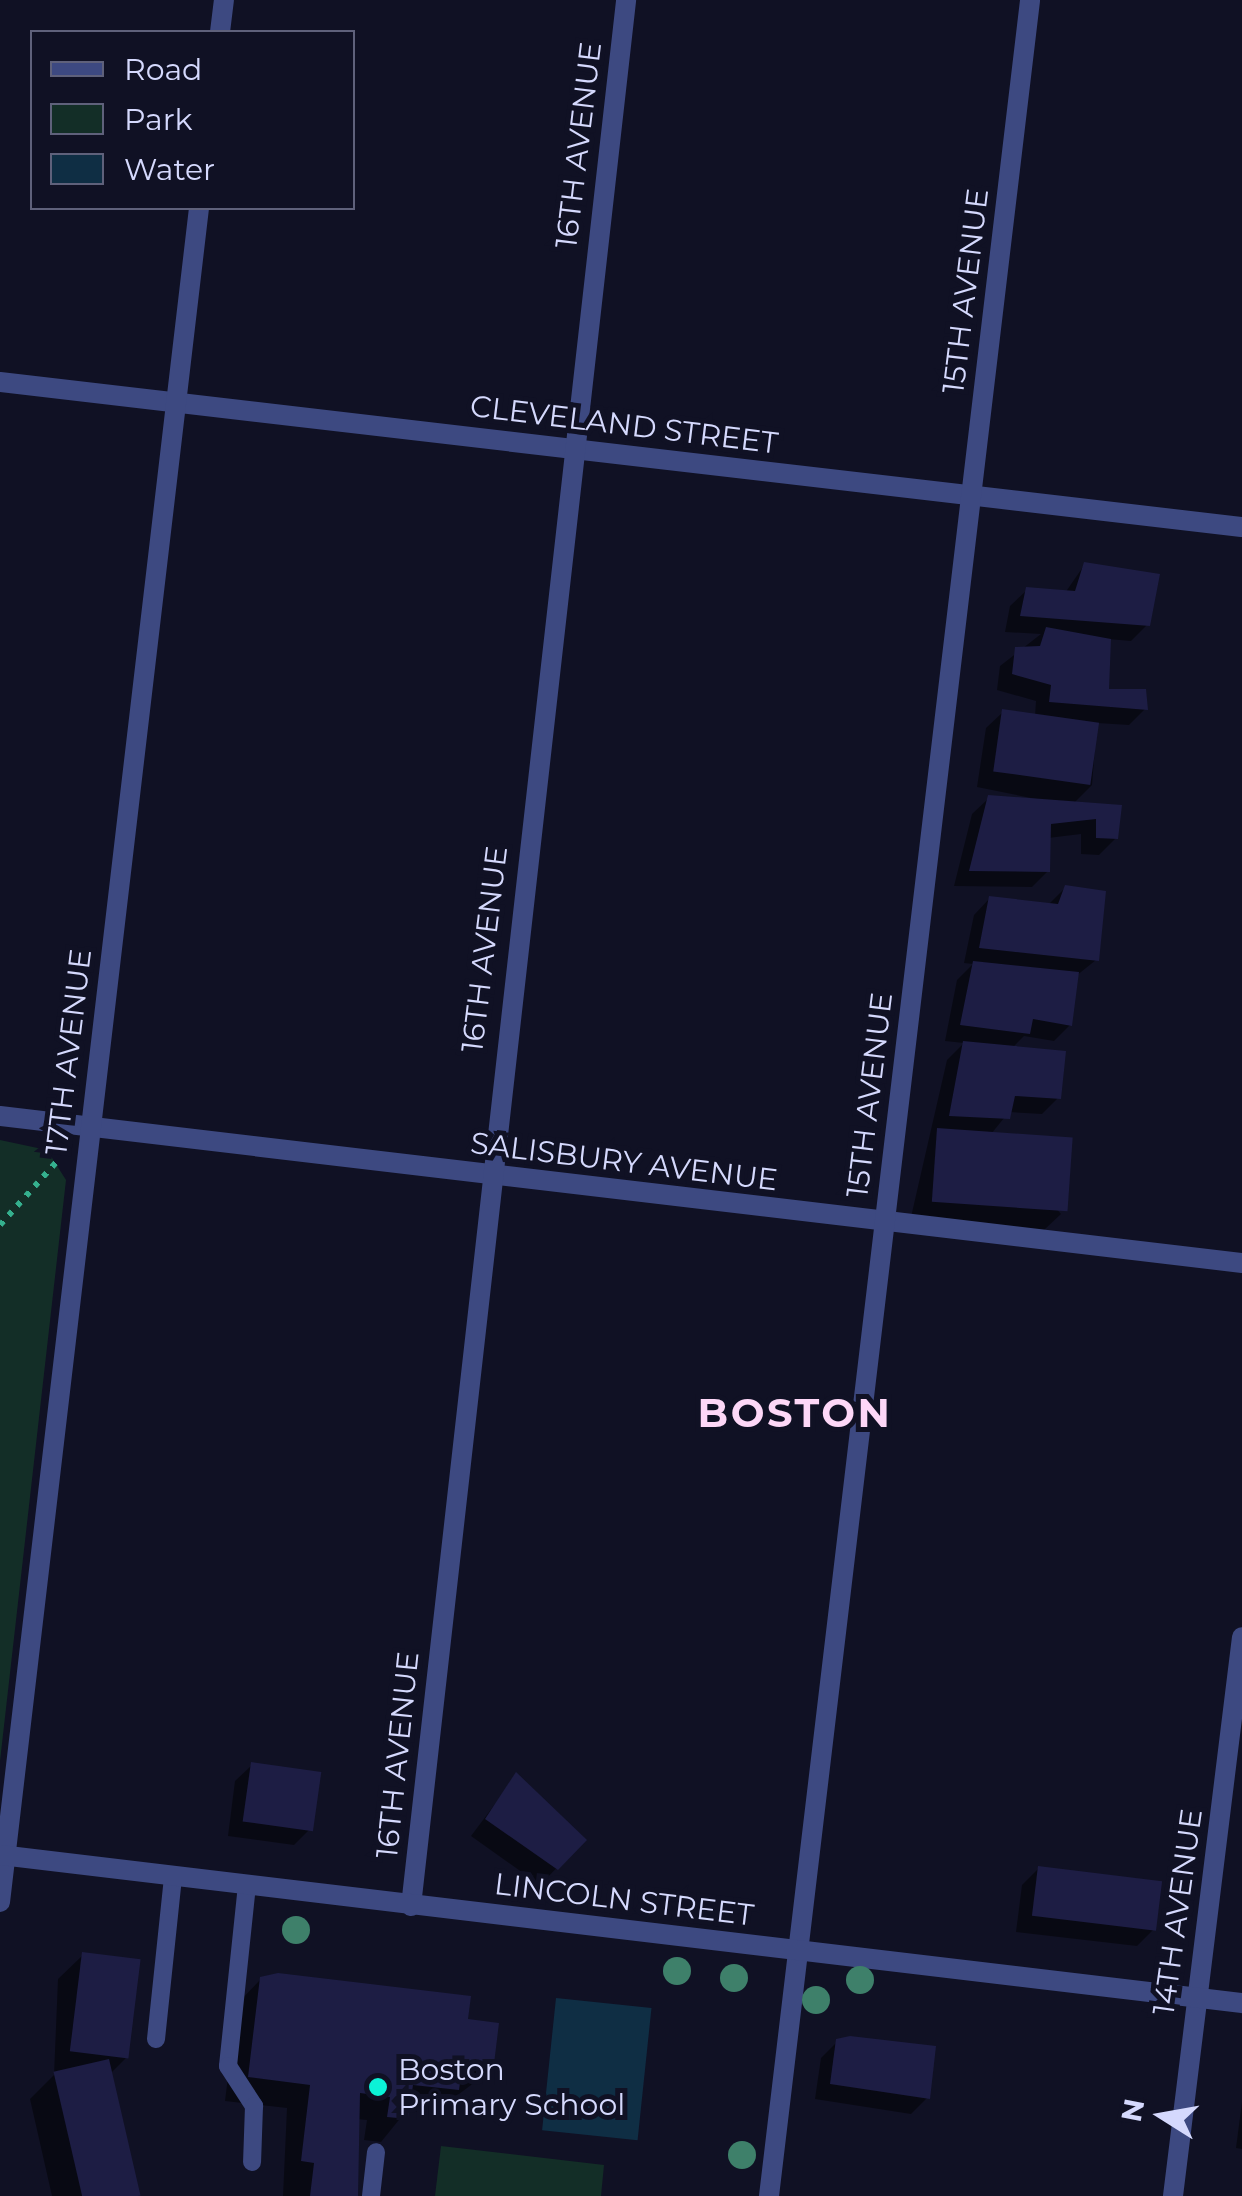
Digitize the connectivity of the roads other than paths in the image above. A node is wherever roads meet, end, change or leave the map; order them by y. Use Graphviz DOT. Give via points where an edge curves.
graph roads {
  1 [pos="224,0"];
  2 [pos="626,0"];
  3 [pos="1030,0"];
  4 [pos="220,30"];
  5 [pos="199,210"];
  6 [pos="0,382"];
  7 [pos="176,402"];
  8 [pos="574,449"];
  9 [pos="972,498"];
  10 [pos="1242,526"];
  11 [pos="0,1116"];
  12 [pos="90,1126"];
  13 [pos="488,1177"];
  14 [pos="884,1223"];
  15 [pos="1242,1263"];
  16 [pos="1242,1637"];
  17 [pos="5,1856"];
  18 [pos="172,1876"];
  19 [pos="246,1885"];
  20 [pos="0,1902"];
  21 [pos="411,1906"];
  22 [pos="797,1950"];
  23 [pos="1196,1997"];
  24 [pos="1242,2003"];
  25 [pos="156,2039"];
  26 [pos="376,2152"];
  27 [pos="252,2162"];
  28 [pos="370,2196"];
  29 [pos="769,2196"];
  30 [pos="1173,2196"];
  1 -- 4 [label="street"];
  2 -- 8 [label="street, 16TH AVENUE"];
  3 -- 9 [label="street, 15TH AVENUE"];
  5 -- 7 [label="street, 17TH AVENUE"];
  6 -- 7 [label="street, CLEVELAND STREET"];
  7 -- 8 [label="street, CLEVELAND STREET"];
  7 -- 12 [label="street, 17TH AVENUE"];
  8 -- 9 [label="street, CLEVELAND STREET"];
  8 -- 13 [label="street, 16TH AVENUE"];
  9 -- 10 [label="street, CLEVELAND STREET"];
  9 -- 14 [label="street, 15TH AVENUE"];
  11 -- 12 [label="street, SALISBURY AVENUE"];
  12 -- 13 [label="street, SALISBURY AVENUE"];
  12 -- 17 [label="street, 17TH AVENUE"];
  13 -- 14 [label="street, SALISBURY AVENUE"];
  13 -- 21 [label="street, 16TH AVENUE"];
  14 -- 15 [label="street, SALISBURY AVENUE"];
  14 -- 22 [label="street, 15TH AVENUE"];
  16 -- 23 [label="street, 14TH AVENUE"];
  17 -- 18 [label="street, LINCOLN STREET"];
  17 -- 20 [label="street, 17TH AVENUE"];
  18 -- 19 [label="street, LINCOLN STREET"];
  18 -- 25 [label="lane"];
  19 -- 21 [label="street, LINCOLN STREET"];
  19 -- 27 [label="lane" via="228,2066 254,2106"];
  21 -- 22 [label="street, LINCOLN STREET"];
  22 -- 23 [label="street, LINCOLN STREET"];
  22 -- 29 [label="street, 15TH AVENUE"];
  23 -- 24 [label="street, LINCOLN STREET"];
  23 -- 30 [label="street, 14TH AVENUE"];
  26 -- 28 [label="lane"];
}
